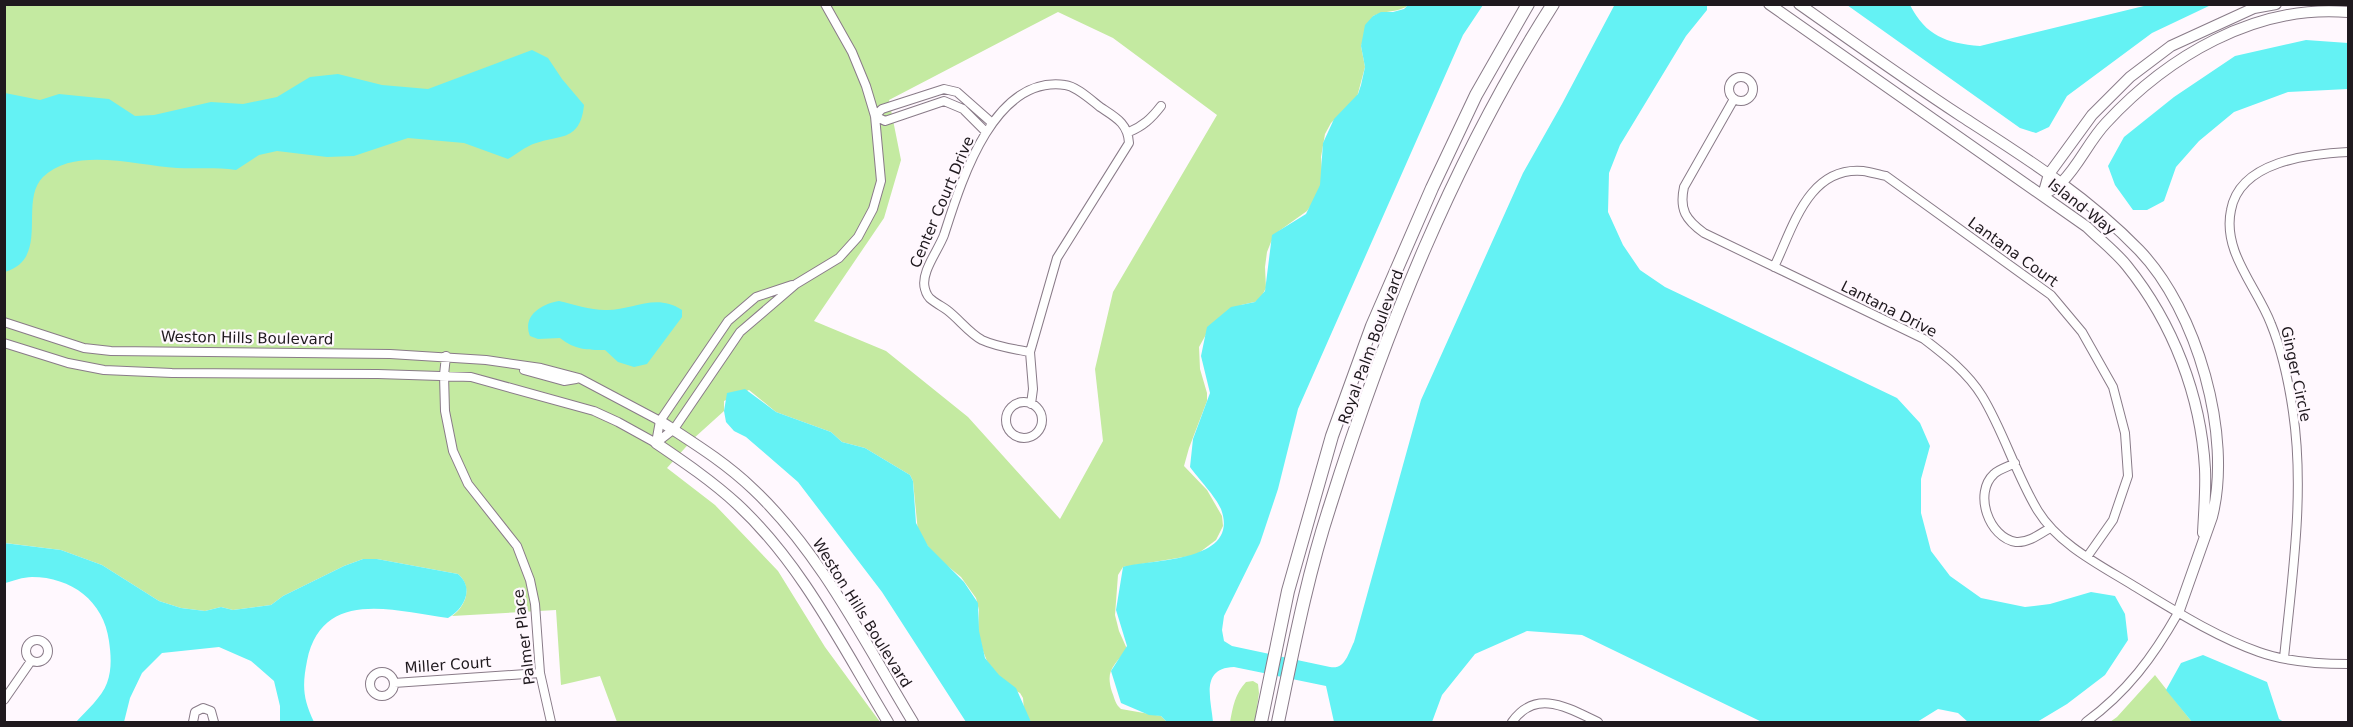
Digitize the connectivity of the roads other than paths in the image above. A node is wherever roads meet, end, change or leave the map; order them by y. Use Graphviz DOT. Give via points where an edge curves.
graph roads {
  1 [pos="825,4"];
  2 [pos="1528,4"];
  3 [pos="1553,4"];
  4 [pos="1769,4"];
  5 [pos="1799,4"];
  6 [pos="2271,5"];
  7 [pos="2254,6"];
  8 [pos="2349,12"];
  9 [pos="2266,19"];
  10 [pos="958,93"];
  11 [pos="1734,99"];
  12 [pos="953,104"];
  13 [pos="1161,106"];
  14 [pos="875,116"];
  15 [pos="991,122"];
  16 [pos="987,132"];
  17 [pos="1129,132"];
  18 [pos="2349,152"];
  19 [pos="2049,174"];
  20 [pos="2061,183"];
  21 [pos="2043,195"];
  22 [pos="1774,267"];
  23 [pos="796,284"];
  24 [pos="2173,300"];
  25 [pos="2157,310"];
  26 [pos="4,322"];
  27 [pos="4,343"];
  28 [pos="1030,352"];
  29 [pos="446,356"];
  30 [pos="444,375"];
  31 [pos="1031,404"];
  32 [pos="660,421"];
  33 [pos="674,429"];
  34 [pos="656,443"];
  35 [pos="2015,464"];
  36 [pos="2050,528"];
  37 [pos="2202,547"];
  38 [pos="2087,557"];
  39 [pos="2178,613"];
  40 [pos="2284,658"];
  41 [pos="31,661"];
  42 [pos="2349,664"];
  43 [pos="540,673"];
  44 [pos="394,682"];
  45 [pos="4,700"];
  46 [pos="193,723"];
  47 [pos="214,723"];
  48 [pos="551,723"];
  49 [pos="888,723"];
  50 [pos="913,723"];
  51 [pos="1261,723"];
  52 [pos="1278,723"];
  53 [pos="1512,723"];
  54 [pos="1598,723"];
  55 [pos="2086,723"];
  1 -- 14 [label="street" via="852,52"];
  2 -- 51 [label="main road, Royal Palm Boulevard" via="1476,95 1372,326 1332,436 1288,591"];
  3 -- 52 [label="main road, Royal Palm Boulevard" via="1463,165 1390,331 1329,507"];
  4 -- 21 [label="street, Island Way"];
  5 -- 19 [label="street, Island Way"];
  6 -- 7 [label="street"];
  6 -- 9 [label="street"];
  7 -- 9 [label="street"];
  7 -- 19 [label="street" via="2171,46 2130,77 2092,115"];
  8 -- 9 [label="street" via="2312,12"];
  9 -- 20 [label="street" via="2224,35 2179,60 2140,89 2104,125"];
  10 -- 12 [label="street"];
  10 -- 14 [label="street" via="944,89 882,109"];
  10 -- 15 [label="street"];
  11 -- 22 [label="street, Lantana Drive" via="1684,187 1684,213 1704,233"];
  12 -- 14 [label="street" via="944,101 885,121"];
  12 -- 16 [label="street"];
  13 -- 17 [label="street" via="1140,128"];
  14 -- 23 [label="street" via="881,181 873,209 858,237 839,258"];
  15 -- 16 [label="street, Center Court Drive"];
  15 -- 17 [label="street, Center Court Drive" via="1024,94 1043,85 1068,85 1123,122"];
  16 -- 28 [label="street, Center Court Drive" via="960,185 939,250 924,275 924,288 930,299 981,339"];
  17 -- 28 [label="street" via="1129,143 1057,258"];
  18 -- 40 [label="street, Ginger Circle" via="2299,157 2273,165 2240,189 2231,208 2232,247 2272,324 2293,413 2296,527"];
  19 -- 20 [label="street, Island Way"];
  19 -- 21 [label="street"];
  20 -- 21 [label="street"];
  20 -- 24 [label="street, Island Way" via="2140,250"];
  21 -- 25 [label="street, Island Way" via="2087,227 2126,265"];
  22 -- 35 [label="street, Lantana Drive" via="1924,339 1954,363 1981,395"];
  22 -- 38 [label="street, Lantana Court" via="1808,195 1822,182 1862,171 1886,176 2051,296 2082,332 2113,387 2125,433 2128,476 2113,520"];
  23 -- 32 [label="street" via="756,297 728,321"];
  23 -- 33 [label="street" via="740,332"];
  24 -- 25 [label="street"];
  24 -- 37 [label="street, Island Way" via="2196,345 2215,421 2219,458 2216,502"];
  25 -- 37 [label="street, Island Way" via="2181,359 2201,434 2205,470"];
  26 -- 29 [label="street, Weston Hills Boulevard" via="74,345 111,351"];
  27 -- 30 [label="street" via="104,370"];
  28 -- 31 [label="street"];
  29 -- 30 [label="street, Palmer Place"];
  29 -- 32 [label="street, Weston Hills Boulevard" via="492,361 564,381 579,378"];
  30 -- 34 [label="street" via="560,396"];
  30 -- 43 [label="street, Palmer Place" via="445,411 453,451 468,484 517,546 530,580 536,604"];
  31 -- 31 [label="street" via="1019,403 1009,410 1007,427 1015,436 1032,437 1040,429 1040,411"];
  32 -- 33 [label="street, Weston Hills Boulevard"];
  32 -- 34 [label="street"];
  33 -- 34 [label="street"];
  33 -- 50 [label="street, Weston Hills Boulevard" via="736,474 783,521 814,560"];
  34 -- 49 [label="street" via="720,489 767,537 798,575"];
  35 -- 36 [label="street, Lantana Drive"];
  35 -- 36 [label="street" via="1994,474 1987,484 1984,501 1989,520 2002,535 2016,542"];
  36 -- 38 [label="street, Lantana Drive"];
  37 -- 39 [label="street, Island Way"];
  38 -- 39 [label="street, Lantana Drive"];
  39 -- 40 [label="street" via="2233,642"];
  39 -- 55 [label="street, Island Way" via="2158,648 2129,685"];
  40 -- 42 [label="street"];
  41 -- 45 [label="street"];
  43 -- 44 [label="street, Miller Court"];
  43 -- 48 [label="street, Palmer Place"];
  46 -- 47 [label="street" via="195,712 203,708 211,711"];
  53 -- 54 [label="street" via="1522,710 1548,703"];
}
